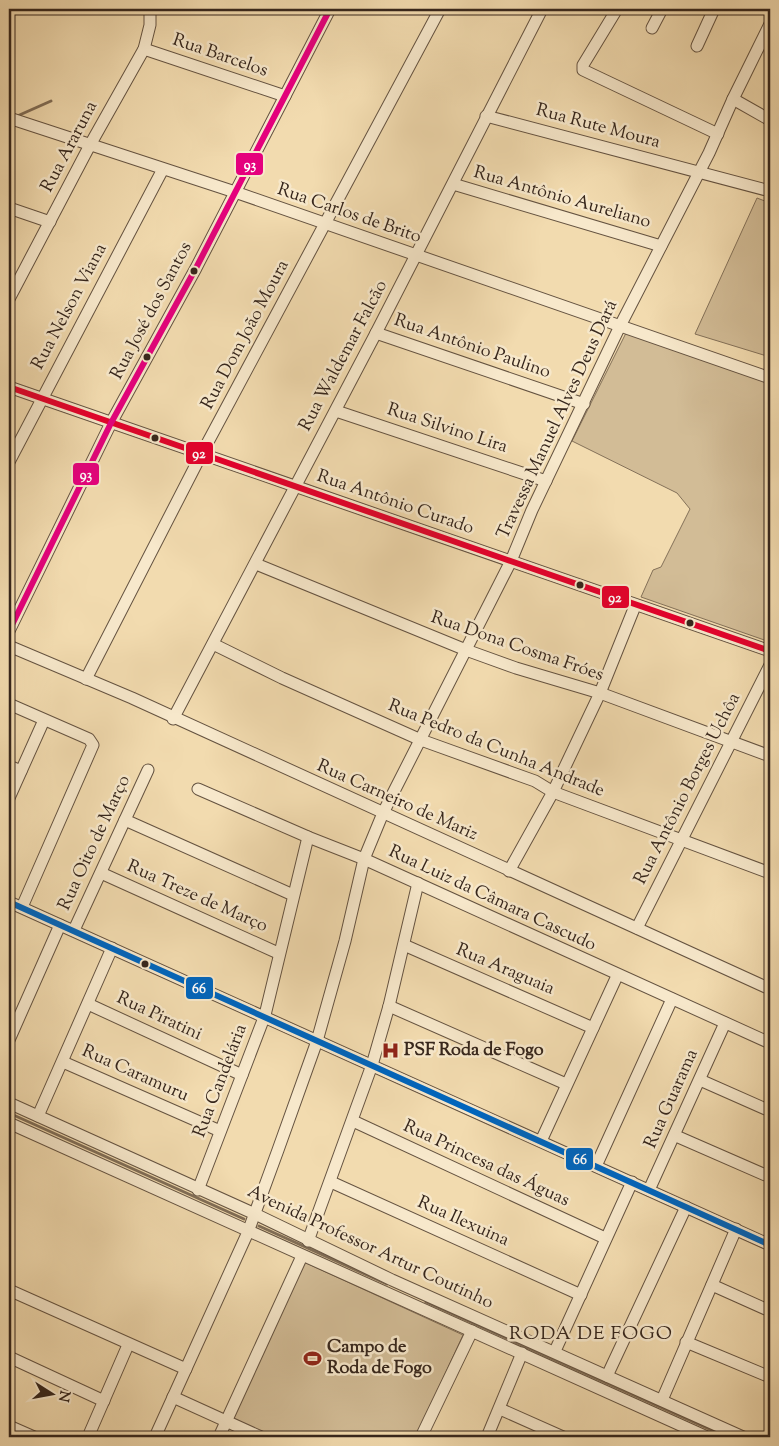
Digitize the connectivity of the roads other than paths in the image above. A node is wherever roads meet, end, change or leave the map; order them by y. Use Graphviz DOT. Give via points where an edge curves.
graph roads {
  1 [pos="150,9"];
  2 [pos="330,9"];
  3 [pos="440,9"];
  4 [pos="542,9"];
  5 [pos="617,9"];
  6 [pos="662,9"];
  7 [pos="714,9"];
  8 [pos="770,25"];
  9 [pos="652,28"];
  10 [pos="697,46"];
  11 [pos="144,49"];
  12 [pos="285,96"];
  13 [pos="733,99"];
  14 [pos="486,116"];
  15 [pos="13,119"];
  16 [pos="770,120"];
  17 [pos="718,134"];
  18 [pos="90,145"];
  19 [pos="163,169"];
  20 [pos="699,174"];
  21 [pos="453,184"];
  22 [pos="770,191"];
  23 [pos="235,192"];
  24 [pos="9,208"];
  25 [pos="50,222"];
  26 [pos="326,224"];
  27 [pos="661,246"];
  28 [pos="416,255"];
  29 [pos="9,297"];
  30 [pos="620,326"];
  31 [pos="376,333"];
  32 [pos="770,378"];
  33 [pos="9,387"];
  34 [pos="41,399"];
  35 [pos="584,404"];
  36 [pos="336,411"];
  37 [pos="111,423"];
  38 [pos="202,455"];
  39 [pos="9,462"];
  40 [pos="546,481"];
  41 [pos="295,487"];
  42 [pos="511,561"];
  43 [pos="256,564"];
  44 [pos="635,606"];
  45 [pos="9,631"];
  46 [pos="213,644"];
  47 [pos="9,646"];
  48 [pos="466,650"];
  49 [pos="770,651"];
  50 [pos="770,665"];
  51 [pos="86,679"];
  52 [pos="600,693"];
  53 [pos="9,704"];
  54 [pos="173,719"];
  55 [pos="44,720"];
  56 [pos="421,740"];
  57 [pos="731,742"];
  58 [pos="770,756"];
  59 [pos="9,766"];
  60 [pos="148,770"];
  61 [pos="21,771"];
  62 [pos="198,788"];
  63 [pos="553,792"];
  64 [pos="9,798"];
  65 [pos="383,813"];
  66 [pos="125,820"];
  67 [pos="308,837"];
  68 [pos="683,839"];
  69 [pos="364,859"];
  70 [pos="510,871"];
  71 [pos="101,873"];
  72 [pos="770,873"];
  73 [pos="418,883"];
  74 [pos="293,895"];
  75 [pos="9,902"];
  76 [pos="22,907"];
  77 [pos="60,925"];
  78 [pos="637,928"];
  79 [pos="74,930"];
  80 [pos="404,945"];
  81 [pos="112,948"];
  82 [pos="278,953"];
  83 [pos="618,976"];
  84 [pos="770,989"];
  85 [pos="672,999"];
  86 [pos="88,1004"];
  87 [pos="389,1006"];
  88 [pos="264,1016"];
  89 [pos="725,1023"];
  90 [pos="593,1028"];
  91 [pos="9,1040"];
  92 [pos="317,1041"];
  93 [pos="770,1044"];
  94 [pos="63,1062"];
  95 [pos="372,1065"];
  96 [pos="242,1075"];
  97 [pos="700,1080"];
  98 [pos="566,1084"];
  99 [pos="9,1104"];
  100 [pos="770,1111"];
  101 [pos="38,1116"];
  102 [pos="353,1121"];
  103 [pos="9,1123"];
  104 [pos="220,1131"];
  105 [pos="676,1136"];
  106 [pos="541,1141"];
  107 [pos="596,1166"];
  108 [pos="770,1177"];
  109 [pos="331,1182"];
  110 [pos="632,1182"];
  111 [pos="198,1190"];
  112 [pos="650,1190"];
  113 [pos="686,1207"];
  114 [pos="255,1214"];
  115 [pos="736,1229"];
  116 [pos="248,1232"];
  117 [pos="605,1238"];
  118 [pos="308,1241"];
  119 [pos="770,1245"];
  120 [pos="302,1256"];
  121 [pos="712,1284"];
  122 [pos="9,1290"];
  123 [pos="581,1295"];
  124 [pos="770,1312"];
  125 [pos="472,1331"];
  126 [pos="686,1342"];
  127 [pos="128,1345"];
  128 [pos="555,1351"];
  129 [pos="522,1353"];
  130 [pos="9,1357"];
  131 [pos="186,1369"];
  132 [pos="607,1376"];
  133 [pos="770,1377"];
  134 [pos="173,1397"];
  135 [pos="662,1400"];
  136 [pos="104,1401"];
  137 [pos="500,1409"];
  138 [pos="226,1422"];
  139 [pos="9,1426"];
  140 [pos="34,1437"];
  141 [pos="88,1437"];
  142 [pos="155,1437"];
  143 [pos="219,1437"];
  144 [pos="261,1437"];
  145 [pos="420,1437"];
  146 [pos="487,1437"];
  147 [pos="563,1437"];
  148 [pos="707,1437"];
  149 [pos="743,1437"];
  1 -- 11 [label="street, Rua Araruna"];
  2 -- 12 [label="street, Rua José dos Santos"];
  3 -- 26 [label="street, Rua Dom João Moura"];
  4 -- 14 [label="street, Rua Waldemar Falcão"];
  5 -- 17 [label="street" via="582,69"];
  6 -- 9 [label="street"];
  7 -- 10 [label="street"];
  8 -- 13 [label="street, Travessa Manuel Alves Deus Dará"];
  11 -- 12 [label="street, Rua Barcelos"];
  11 -- 18 [label="street, Rua Araruna"];
  12 -- 23 [label="street, Rua José dos Santos"];
  13 -- 16 [label="street"];
  13 -- 17 [label="street, Travessa Manuel Alves Deus Dará"];
  14 -- 20 [label="street, Rua Rute Moura" via="690,168"];
  14 -- 21 [label="street, Rua Waldemar Falcão"];
  15 -- 18 [label="street, Rua Carlos de Brito"];
  17 -- 20 [label="street, Travessa Manuel Alves Deus Dará"];
  18 -- 19 [label="street, Rua Carlos de Brito"];
  18 -- 25 [label="street, Rua Araruna"];
  19 -- 23 [label="street, Rua Carlos de Brito"];
  19 -- 34 [label="street, Rua Nelson Viana"];
  20 -- 22 [label="street, Rua Rute Moura"];
  20 -- 27 [label="street, Travessa Manuel Alves Deus Dará"];
  21 -- 27 [label="street, Rua Antônio Aureliano"];
  21 -- 28 [label="street, Rua Waldemar Falcão"];
  23 -- 26 [label="street, Rua Carlos de Brito"];
  23 -- 37 [label="street, Rua José dos Santos"];
  24 -- 25 [label="street"];
  25 -- 29 [label="street, Rua Araruna"];
  26 -- 28 [label="street, Rua Carlos de Brito"];
  26 -- 38 [label="street, Rua Dom João Moura"];
  27 -- 30 [label="street, Travessa Manuel Alves Deus Dará"];
  28 -- 30 [label="street, Rua Carlos de Brito"];
  28 -- 31 [label="street, Rua Waldemar Falcão"];
  30 -- 32 [label="street, Rua Carlos de Brito"];
  30 -- 35 [label="street, Travessa Manuel Alves Deus Dará"];
  31 -- 35 [label="street, Rua Antônio Paulino"];
  31 -- 36 [label="street, Rua Waldemar Falcão"];
  33 -- 34 [label="street, Rua Antônio Curado"];
  34 -- 37 [label="street, Rua Antônio Curado"];
  34 -- 39 [label="street, Rua Nelson Viana"];
  35 -- 40 [label="street, Travessa Manuel Alves Deus Dará"];
  36 -- 40 [label="street, Rua Silvino Lira"];
  36 -- 41 [label="street, Rua Waldemar Falcão"];
  37 -- 38 [label="street, Rua Antônio Curado"];
  37 -- 45 [label="street, Rua José dos Santos"];
  38 -- 41 [label="street, Rua Antônio Curado"];
  38 -- 51 [label="street, Rua Dom João Moura"];
  40 -- 42 [label="street, Travessa Manuel Alves Deus Dará"];
  41 -- 42 [label="street, Rua Antônio Curado"];
  41 -- 43 [label="street, Rua Waldemar Falcão"];
  42 -- 44 [label="street, Rua Antônio Curado"];
  42 -- 48 [label="street, Travessa Manuel Alves Deus Dará"];
  43 -- 46 [label="street, Rua Waldemar Falcão"];
  43 -- 48 [label="street, Rua Dona Cosma Fróes"];
  44 -- 49 [label="street, Rua Antônio Curado"];
  44 -- 52 [label="street"];
  46 -- 54 [label="street, Rua Waldemar Falcão"];
  46 -- 56 [label="street, Rua Pedro da Cunha Andrade"];
  47 -- 51 [label="street, Rua Carneiro de Mariz"];
  48 -- 52 [label="street, Rua Dona Cosma Fróes"];
  48 -- 56 [label="street, Travessa Manuel Alves Deus Dará"];
  50 -- 57 [label="street, Rua Antônio Borges Uchôa"];
  51 -- 54 [label="street, Rua Carneiro de Mariz"];
  52 -- 57 [label="street, Rua Dona Cosma Fróes"];
  52 -- 63 [label="street"];
  53 -- 55 [label="street"];
  54 -- 65 [label="street, Rua Carneiro de Mariz"];
  55 -- 61 [label="street"];
  55 -- 76 [label="street" via="93,743"];
  56 -- 63 [label="street, Rua Pedro da Cunha Andrade" via="534,781"];
  56 -- 65 [label="street, Travessa Manuel Alves Deus Dará"];
  57 -- 58 [label="street, Rua Dona Cosma Fróes"];
  57 -- 68 [label="street, Rua Antônio Borges Uchôa"];
  59 -- 61 [label="street"];
  60 -- 66 [label="street, Rua Oito de Março"];
  61 -- 64 [label="street"];
  62 -- 67 [label="street, Rua Luiz da Câmara Cascudo"];
  63 -- 68 [label="street, Rua Pedro da Cunha Andrade"];
  63 -- 70 [label="street"];
  65 -- 69 [label="street, Travessa Manuel Alves Deus Dará"];
  65 -- 70 [label="street, Rua Carneiro de Mariz"];
  66 -- 71 [label="street, Rua Oito de Março"];
  66 -- 74 [label="street"];
  67 -- 69 [label="street, Rua Luiz da Câmara Cascudo"];
  67 -- 74 [label="street, Rua Candelária"];
  68 -- 72 [label="street, Rua Pedro da Cunha Andrade"];
  68 -- 78 [label="street, Rua Antônio Borges Uchôa"];
  69 -- 73 [label="street, Rua Luiz da Câmara Cascudo"];
  69 -- 92 [label="street, Travessa Manuel Alves Deus Dará"];
  70 -- 78 [label="street, Rua Carneiro de Mariz"];
  71 -- 79 [label="street, Rua Oito de Março"];
  71 -- 82 [label="street, Rua Treze de Março"];
  73 -- 80 [label="street"];
  73 -- 83 [label="street, Rua Luiz da Câmara Cascudo"];
  74 -- 82 [label="street, Rua Candelária"];
  75 -- 76 [label="street"];
  76 -- 77 [label="street"];
  77 -- 79 [label="street"];
  77 -- 91 [label="street"];
  78 -- 84 [label="street, Rua Carneiro de Mariz"];
  79 -- 81 [label="street"];
  80 -- 87 [label="street"];
  80 -- 90 [label="street, Rua Araguaia"];
  81 -- 86 [label="street"];
  81 -- 88 [label="street"];
  82 -- 88 [label="street, Rua Candelária"];
  83 -- 85 [label="street, Rua Luiz da Câmara Cascudo"];
  83 -- 90 [label="street"];
  85 -- 89 [label="street, Rua Luiz da Câmara Cascudo"];
  85 -- 107 [label="street"];
  86 -- 94 [label="street"];
  86 -- 96 [label="street, Rua Piratini"];
  87 -- 95 [label="street"];
  87 -- 98 [label="street"];
  88 -- 92 [label="street"];
  88 -- 96 [label="street, Rua Candelária"];
  89 -- 93 [label="street, Rua Luiz da Câmara Cascudo"];
  89 -- 97 [label="street, Rua Guarama"];
  90 -- 98 [label="street"];
  92 -- 95 [label="street"];
  92 -- 114 [label="street, Travessa Manuel Alves Deus Dará"];
  94 -- 101 [label="street"];
  94 -- 104 [label="street, Rua Caramuru"];
  95 -- 102 [label="street"];
  95 -- 106 [label="street"];
  96 -- 104 [label="street, Rua Candelária"];
  97 -- 100 [label="street"];
  97 -- 105 [label="street, Rua Guarama"];
  98 -- 106 [label="street"];
  99 -- 101 [label="street, Avenida Professor Artur Coutinho"];
  101 -- 111 [label="street, Avenida Professor Artur Coutinho"];
  102 -- 109 [label="street"];
  102 -- 117 [label="street, Rua Princesa das Águas"];
  103 -- 116 [label="street, Avenida Professor Artur Coutinho"];
  104 -- 111 [label="street, Rua Candelária"];
  105 -- 108 [label="street"];
  105 -- 112 [label="street, Rua Guarama"];
  106 -- 107 [label="street"];
  107 -- 110 [label="street"];
  109 -- 118 [label="street"];
  109 -- 123 [label="street, Rua Ilexuina"];
  110 -- 112 [label="street"];
  110 -- 117 [label="street"];
  111 -- 114 [label="street, Avenida Professor Artur Coutinho"];
  112 -- 113 [label="street"];
  113 -- 115 [label="street"];
  113 -- 132 [label="street"];
  114 -- 116 [label="street, Travessa Manuel Alves Deus Dará"];
  114 -- 118 [label="street, Avenida Professor Artur Coutinho"];
  115 -- 119 [label="street"];
  115 -- 121 [label="street"];
  116 -- 120 [label="street, Avenida Professor Artur Coutinho"];
  116 -- 131 [label="street, Travessa Manuel Alves Deus Dará"];
  117 -- 123 [label="street"];
  118 -- 128 [label="street, Avenida Professor Artur Coutinho"];
  120 -- 125 [label="street, Avenida Professor Artur Coutinho"];
  120 -- 138 [label="street"];
  121 -- 124 [label="street"];
  121 -- 126 [label="street"];
  122 -- 127 [label="street"];
  123 -- 128 [label="street"];
  125 -- 129 [label="street, Avenida Professor Artur Coutinho"];
  125 -- 145 [label="street"];
  126 -- 133 [label="street"];
  126 -- 135 [label="street"];
  127 -- 131 [label="street"];
  127 -- 136 [label="street"];
  128 -- 132 [label="street, Avenida Professor Artur Coutinho"];
  129 -- 137 [label="street"];
  129 -- 148 [label="street, Avenida Professor Artur Coutinho"];
  130 -- 136 [label="street"];
  131 -- 134 [label="street, Travessa Manuel Alves Deus Dará"];
  132 -- 135 [label="street, Avenida Professor Artur Coutinho"];
  134 -- 138 [label="street"];
  134 -- 142 [label="street, Travessa Manuel Alves Deus Dará"];
  135 -- 149 [label="street, Avenida Professor Artur Coutinho"];
  136 -- 141 [label="street"];
  137 -- 146 [label="street"];
  137 -- 147 [label="street"];
  138 -- 143 [label="street"];
  138 -- 144 [label="street"];
  139 -- 140 [label="street"];
}
